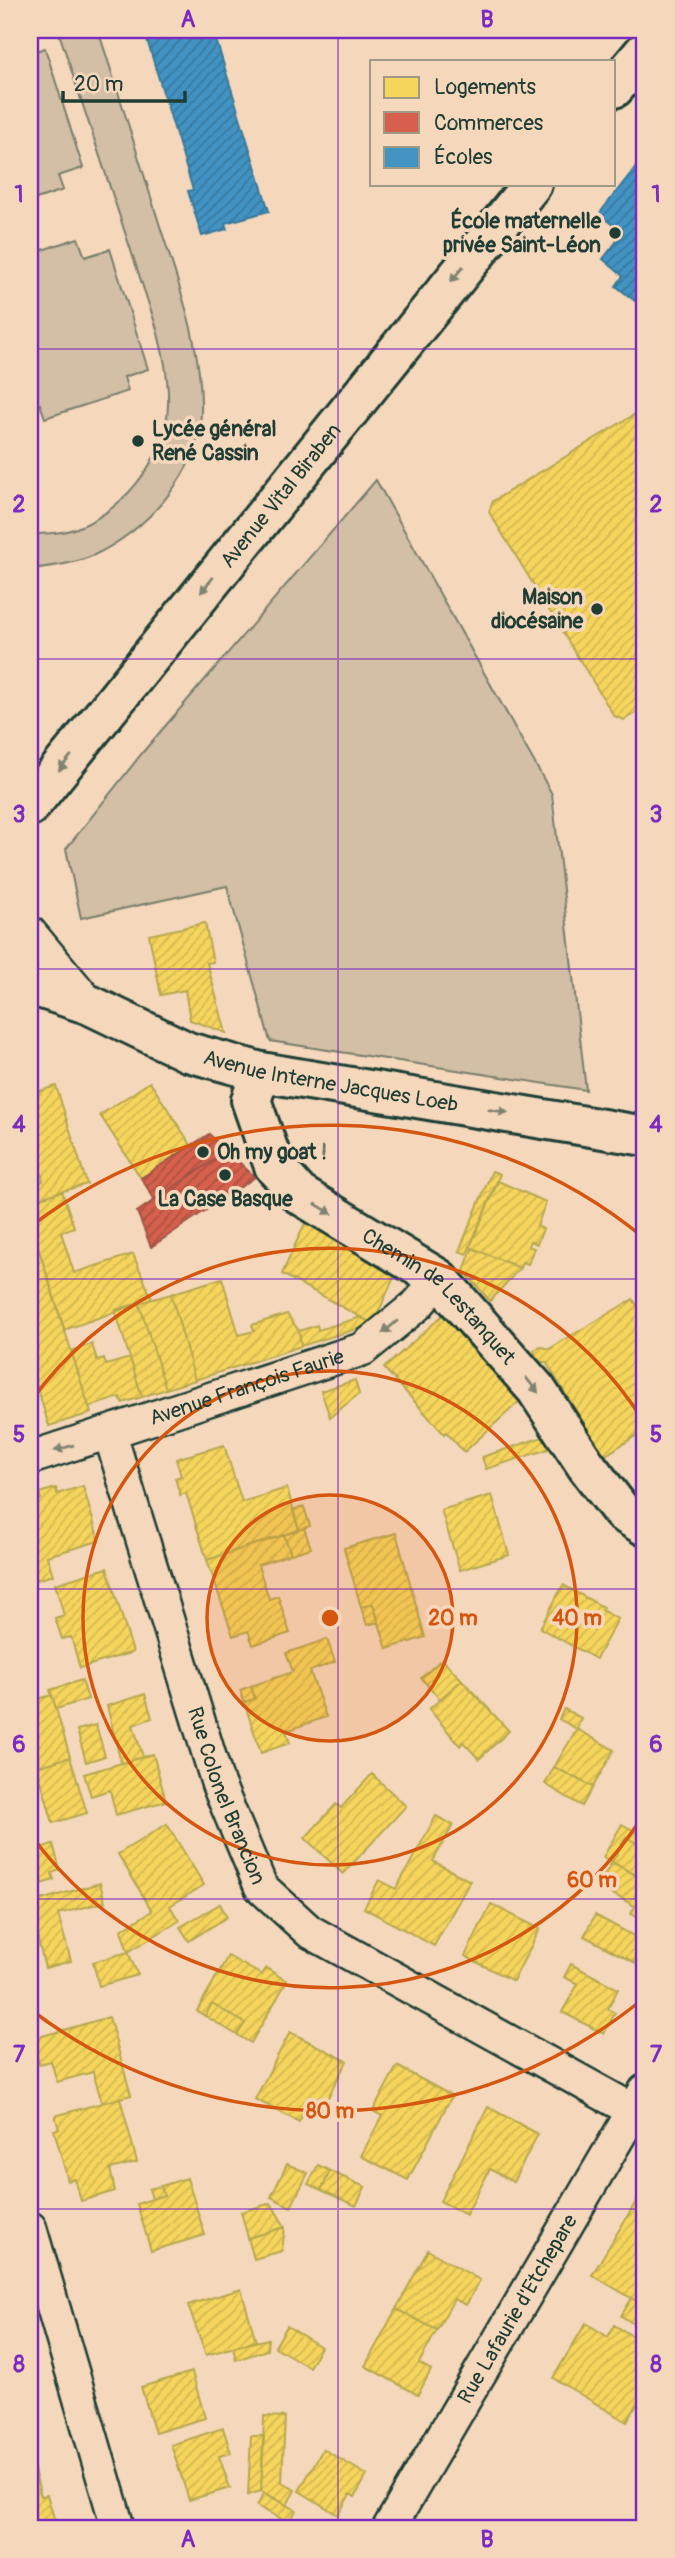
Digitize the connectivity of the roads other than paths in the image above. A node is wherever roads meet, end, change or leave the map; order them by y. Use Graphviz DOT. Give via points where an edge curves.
graph roads {
  1 [pos="645,51"];
  2 [pos="616,86"];
  3 [pos="530,186"];
  4 [pos="30,806"];
  5 [pos="30,933"];
  6 [pos="30,985"];
  7 [pos="90,1005"];
  8 [pos="261,1072"];
  9 [pos="645,1136"];
  10 [pos="439,1279"];
  11 [pos="110,1434"];
  12 [pos="30,1458"];
  13 [pos="645,1526"];
  14 [pos="642,2106"];
  15 [pos="30,2228"];
  16 [pos="118,2528"];
  17 [pos="389,2528"];
  1 -- 2 [label="main road"];
  3 -- 4 [label="main road, Avenue Vital Biraben, one-way"];
  5 -- 7 [label="street"];
  6 -- 7 [label="main road, Avenue Interne Jacques Loeb"];
  7 -- 8 [label="main road, Avenue Interne Jacques Loeb" via="188,1052"];
  8 -- 9 [label="main road, Avenue Interne Jacques Loeb, one-way"];
  8 -- 10 [label="main road, Chemin de Lestanquet, one-way" via="251,1100 274,1166 299,1194"];
  10 -- 11 [label="street, Avenue François Faurie, one-way" via="418,1304 363,1349"];
  10 -- 13 [label="main road, Chemin de Lestanquet, one-way" via="536,1389 622,1512"];
  11 -- 12 [label="street, Avenue François Faurie, one-way"];
  11 -- 14 [label="street, Rue Colonel Brancion" via="218,1784 261,1887 309,1931"];
  14 -- 17 [label="street, Rue Lafaurie d'Etchepare"];
  15 -- 16 [label="street"];
}
